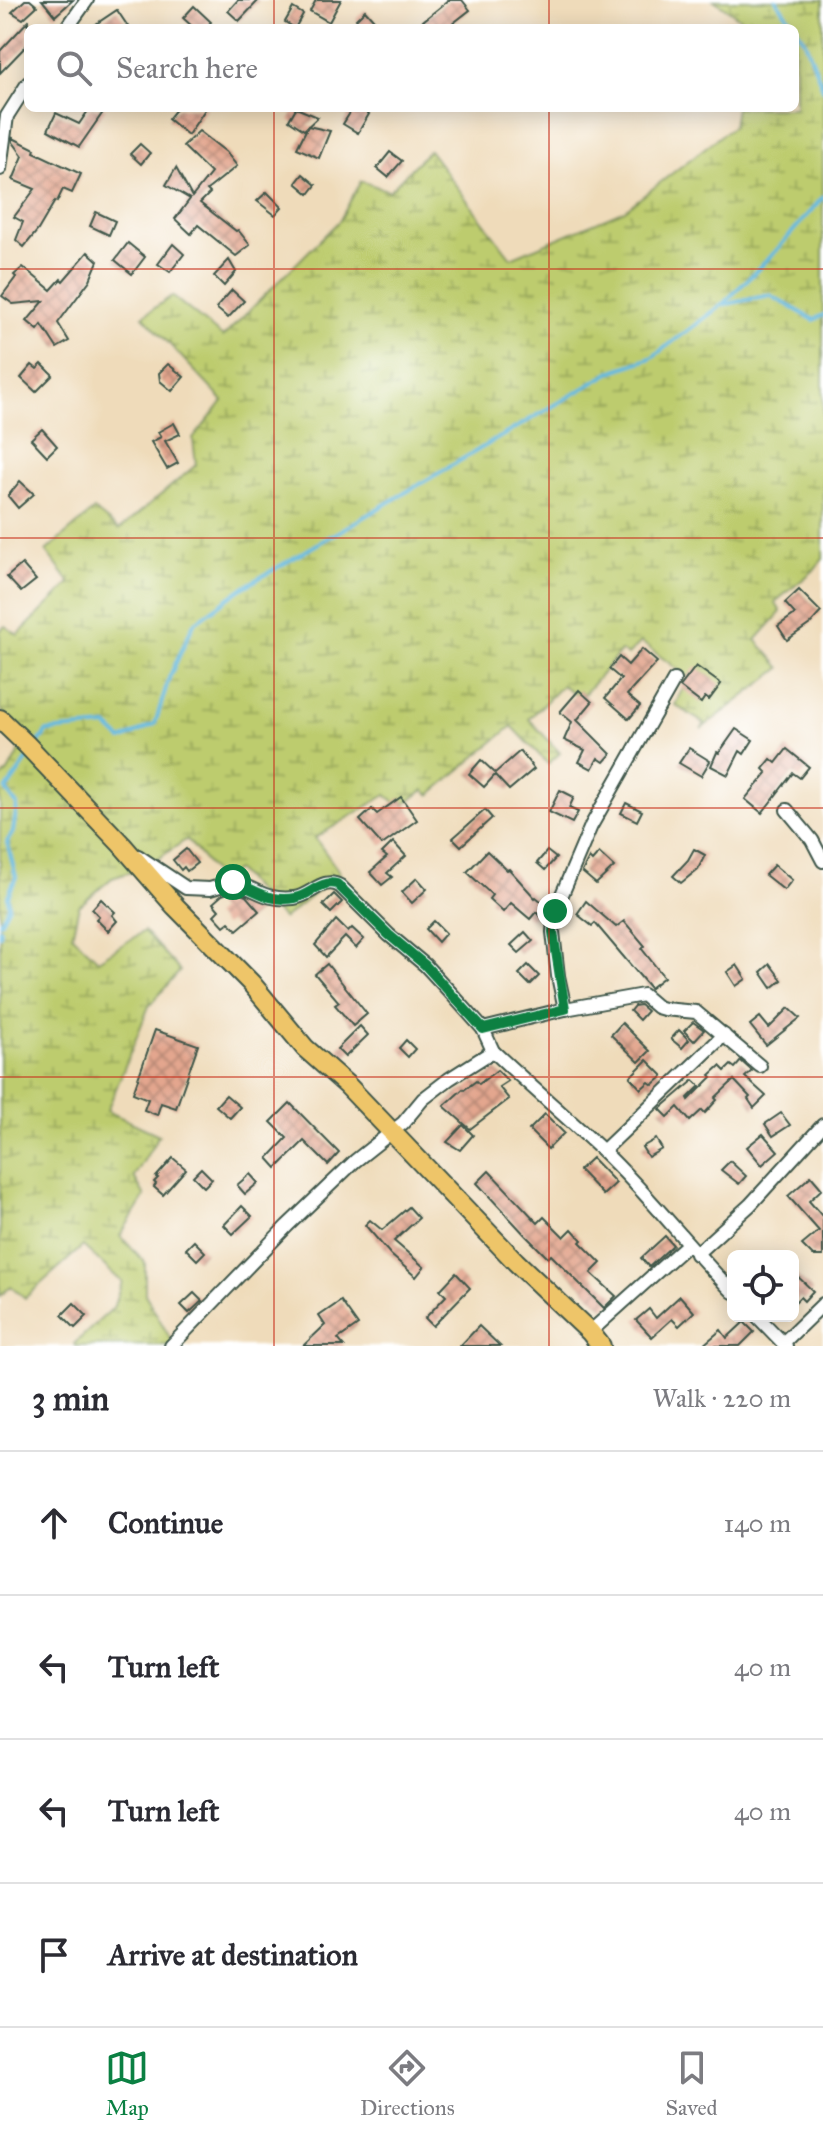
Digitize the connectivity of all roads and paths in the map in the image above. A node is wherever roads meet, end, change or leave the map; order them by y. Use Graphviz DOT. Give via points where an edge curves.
graph roads {
  1 [pos="87,0"];
  2 [pos="70,24"];
  3 [pos="24,89"];
  4 [pos="0,169"];
  5 [pos="674,680"];
  6 [pos="0,719"];
  7 [pos="787,810"];
  8 [pos="122,845"];
  9 [pos="823,861"];
  10 [pos="565,1009"];
  11 [pos="483,1029"];
  12 [pos="724,1035"];
  13 [pos="493,1051"];
  14 [pos="760,1066"];
  15 [pos="823,1125"];
  16 [pos="391,1131"];
  17 [pos="603,1151"];
  18 [pos="692,1249"];
  19 [pos="727,1286"];
  20 [pos="823,1304"];
  21 [pos="763,1322"];
  22 [pos="187,1329"];
  23 [pos="595,1339"];
  24 [pos="784,1344"];
  25 [pos="171,1346"];
  26 [pos="180,1346"];
  1 -- 2 [label="street"];
  3 -- 4 [label="street" via="7,116"];
  5 -- 10 [label="street" via="591,826 555,911 553,932"];
  6 -- 8 [label="main road"];
  7 -- 9 [label="street"];
  8 -- 11 [label="street" via="186,888 210,889 233,882 271,898 295,898 324,883 337,884 425,965"];
  8 -- 16 [label="main road" via="305,1048"];
  10 -- 11 [label="street"];
  10 -- 12 [label="street" via="643,995 657,1007 696,1012"];
  11 -- 13 [label="street"];
  12 -- 14 [label="street"];
  12 -- 17 [label="street"];
  13 -- 16 [label="street" via="423,1099"];
  13 -- 17 [label="street"];
  15 -- 18 [label="street" via="750,1205"];
  16 -- 22 [label="street" via="287,1226"];
  16 -- 23 [label="main road"];
  17 -- 18 [label="street"];
  18 -- 19 [label="street"];
  18 -- 23 [label="street"];
  20 -- 24 [label="street"];
  21 -- 24 [label="street"];
  22 -- 25 [label="street"];
  22 -- 26 [label="street"];
}
